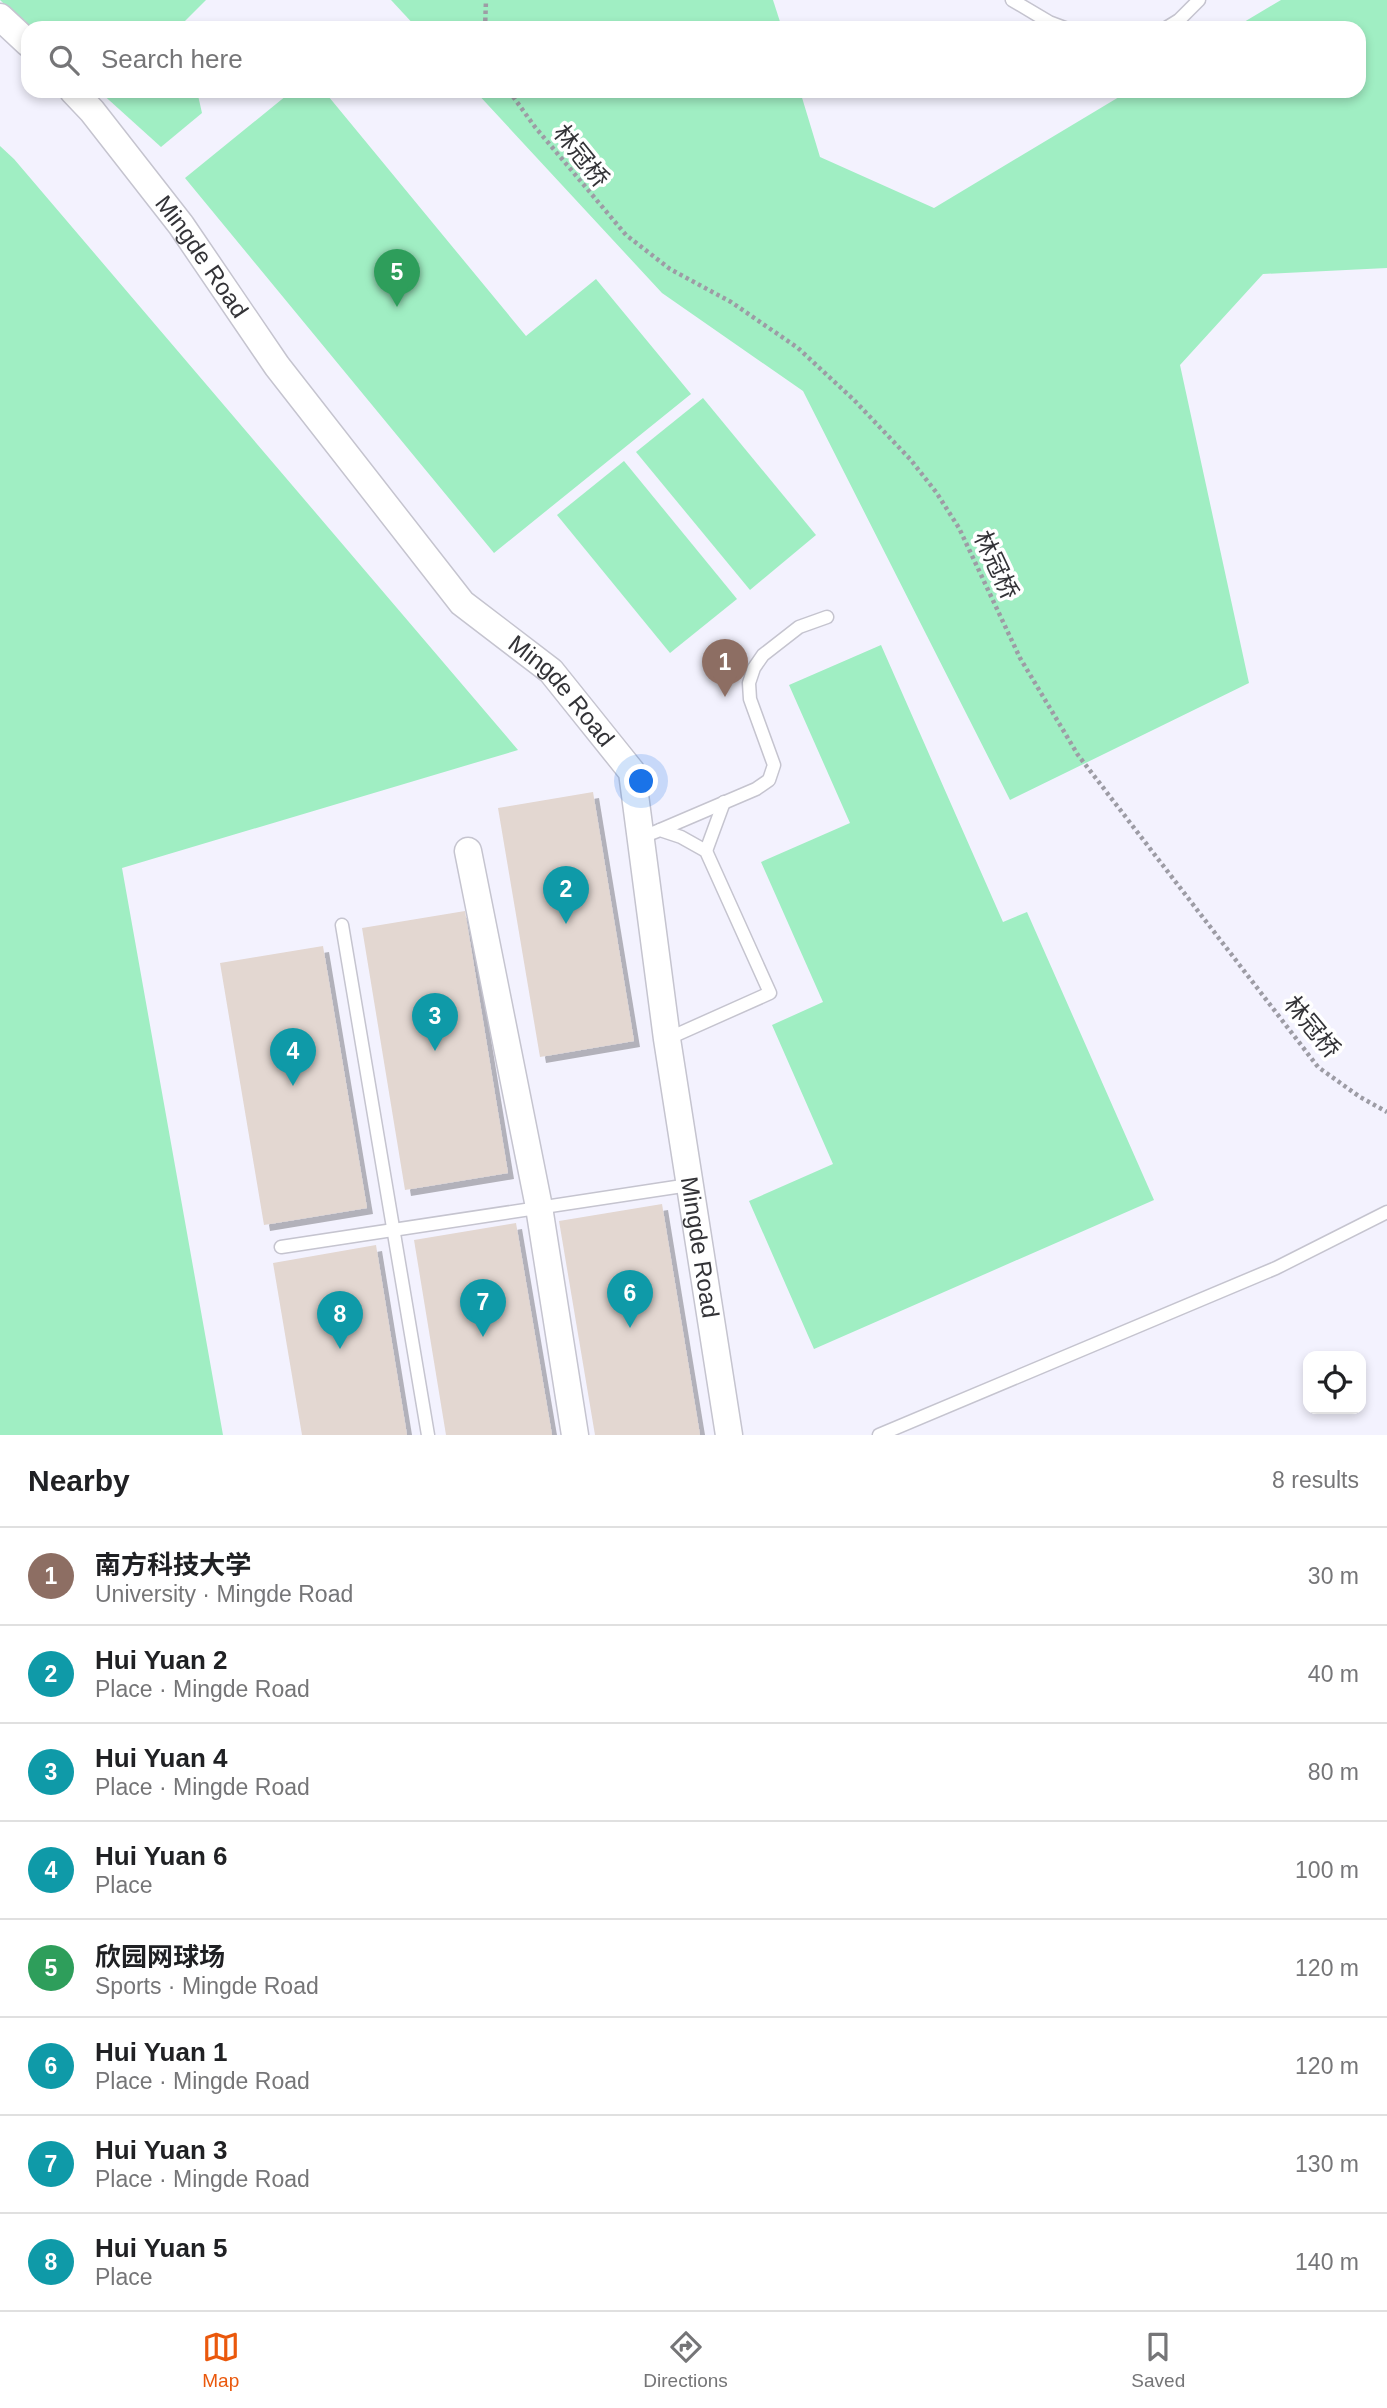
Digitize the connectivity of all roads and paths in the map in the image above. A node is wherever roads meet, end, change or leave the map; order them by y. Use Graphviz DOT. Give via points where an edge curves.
graph roads {
  1 [pos="486,0"];
  2 [pos="1012,0"];
  3 [pos="1199,0"];
  4 [pos="0,17"];
  5 [pos="485,21"];
  6 [pos="1047,21"];
  7 [pos="1177,21"];
  8 [pos="21,36"];
  9 [pos="80,98"];
  10 [pos="514,98"];
  11 [pos="827,617"];
  12 [pos="724,802"];
  13 [pos="650,834"];
  14 [pos="468,851"];
  15 [pos="706,851"];
  16 [pos="342,925"];
  17 [pos="667,1039"];
  18 [pos="1387,1112"];
  19 [pos="689,1185"];
  20 [pos="539,1208"];
  21 [pos="1387,1212"];
  22 [pos="395,1230"];
  23 [pos="281,1247"];
  24 [pos="428,1435"];
  25 [pos="575,1435"];
  26 [pos="729,1435"];
  27 [pos="879,1435"];
  1 -- 5 [label="path"];
  2 -- 6 [label="lane"];
  3 -- 7 [label="lane"];
  4 -- 8 [label="street"];
  9 -- 13 [label="street, Mingde Road" via="181,225 277,366 461,603 551,671 632,772"];
  10 -- 18 [label="path, 林冠桥" via="626,235 670,269 731,302 798,348 910,459 959,528 1020,659 1078,755 1318,1067"];
  11 -- 12 [label="lane" via="799,626 754,668 750,699 774,765 769,780"];
  12 -- 13 [label="lane"];
  12 -- 15 [label="lane"];
  13 -- 15 [label="lane" via="681,836"];
  13 -- 17 [label="street, Mingde Road"];
  14 -- 20 [label="street"];
  15 -- 17 [label="lane" via="770,993"];
  16 -- 22 [label="lane"];
  17 -- 19 [label="street, Mingde Road"];
  19 -- 20 [label="lane"];
  19 -- 26 [label="street, Mingde Road"];
  20 -- 22 [label="lane"];
  20 -- 25 [label="street"];
  21 -- 27 [label="lane" via="1276,1268"];
  22 -- 23 [label="lane"];
  22 -- 24 [label="lane"];
}
